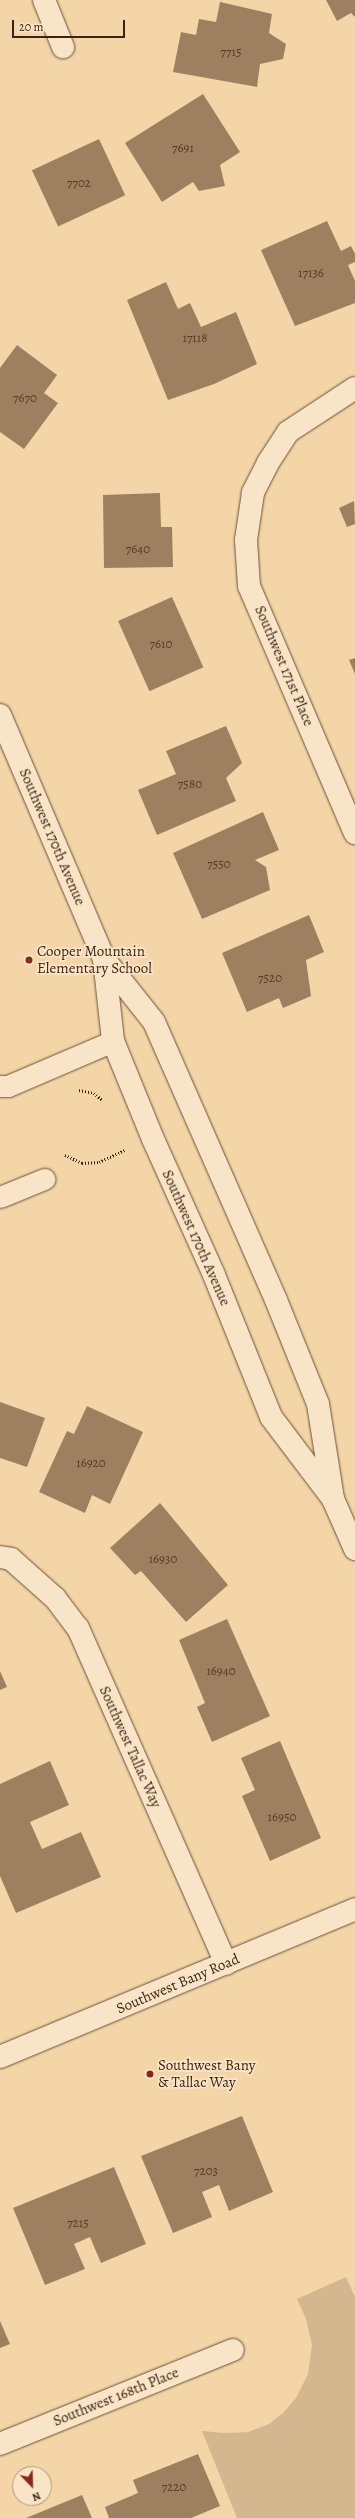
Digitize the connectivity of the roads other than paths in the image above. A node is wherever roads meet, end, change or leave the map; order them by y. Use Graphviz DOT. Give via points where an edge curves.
graph roads {
  1 [pos="44,0"];
  2 [pos="63,47"];
  3 [pos="355,388"];
  4 [pos="0,715"];
  5 [pos="353,824"];
  6 [pos="104,959"];
  7 [pos="113,1041"];
  8 [pos="0,1086"];
  9 [pos="44,1179"];
  10 [pos="0,1197"];
  11 [pos="333,1499"];
  12 [pos="355,1549"];
  13 [pos="0,1557"];
  14 [pos="355,1909"];
  15 [pos="226,1964"];
  16 [pos="0,2057"];
  17 [pos="233,2350"];
  18 [pos="0,2444"];
  1 -- 2 [label="main road"];
  3 -- 5 [label="main road, Southwest 171st Place" via="288,432 254,493 246,540 249,586"];
  4 -- 6 [label="main road, Southwest 170th Avenue"];
  6 -- 7 [label="main road, Southwest 170th Avenue"];
  6 -- 11 [label="main road, Southwest 170th Avenue" via="154,1022 276,1300 318,1404"];
  7 -- 8 [label="lane" via="8,1086"];
  7 -- 11 [label="main road, Southwest 170th Avenue" via="152,1139 214,1275 271,1417"];
  9 -- 10 [label="lane"];
  11 -- 12 [label="main road, Southwest 170th Avenue"];
  13 -- 15 [label="main road, Southwest Tallac Way" via="10,1559 55,1598 78,1628"];
  14 -- 15 [label="main road, Southwest Bany Road"];
  15 -- 16 [label="main road, Southwest Bany Road"];
  17 -- 18 [label="main road, Southwest 168th Place"];
}
